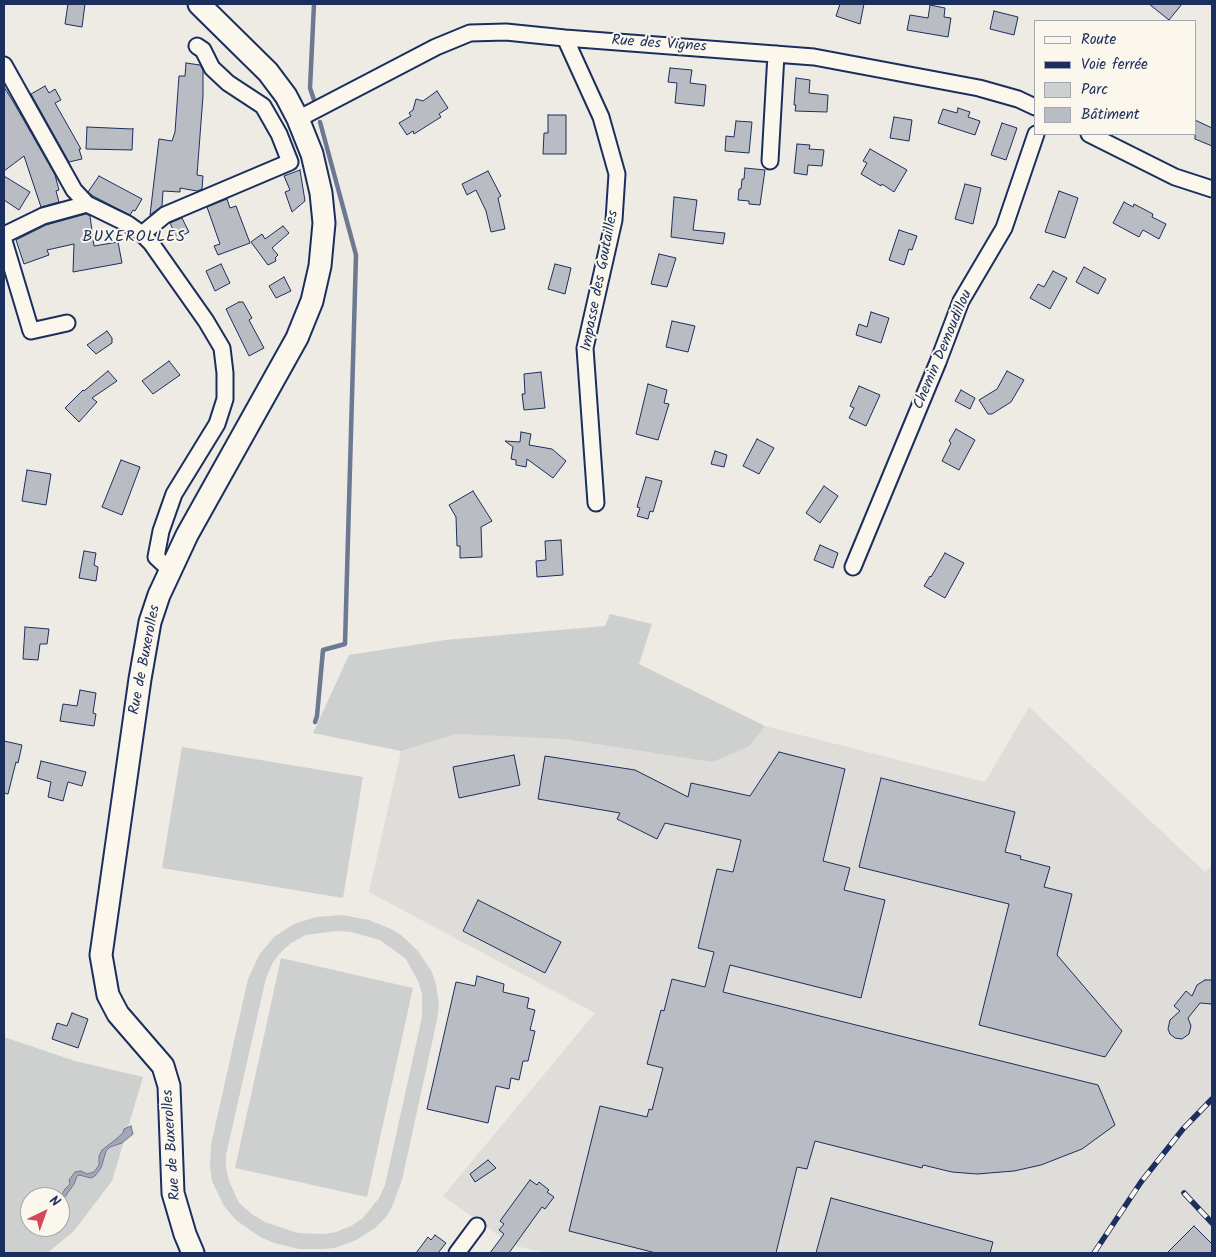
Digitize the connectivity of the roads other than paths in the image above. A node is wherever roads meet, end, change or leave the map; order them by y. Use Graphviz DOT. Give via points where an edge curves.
graph roads {
  1 [pos="188,4"];
  2 [pos="199,4"];
  3 [pos="566,38"];
  4 [pos="240,44"];
  5 [pos="197,46"];
  6 [pos="776,54"];
  7 [pos="4,66"];
  8 [pos="1034,107"];
  9 [pos="298,119"];
  10 [pos="1036,135"];
  11 [pos="1091,135"];
  12 [pos="770,160"];
  13 [pos="1212,190"];
  14 [pos="87,204"];
  15 [pos="142,234"];
  16 [pos="4,235"];
  17 [pos="4,240"];
  18 [pos="67,323"];
  19 [pos="596,503"];
  20 [pos="163,563"];
  21 [pos="853,567"];
  22 [pos="477,1226"];
  23 [pos="193,1253"];
  24 [pos="457,1253"];
  1 -- 4 [label="street, Rue de Buxerolles"];
  2 -- 4 [label="street, Rue de Buxerolles"];
  3 -- 6 [label="street, Rue des Vignes"];
  3 -- 9 [label="street, Rue des Vignes" via="506,32 470,33 436,47"];
  3 -- 19 [label="street, Impasse des Goutailles" via="601,117 617,174 614,220 585,348"];
  4 -- 9 [label="street, Rue de Buxerolles" via="268,72"];
  5 -- 15 [label="street" via="203,50 212,68 228,83 263,106 290,162 165,215"];
  6 -- 8 [label="street, Rue des Vignes" via="814,57 979,88"];
  6 -- 12 [label="street"];
  7 -- 14 [label="street" via="74,190"];
  9 -- 20 [label="street, Rue de Buxerolles" via="312,154 324,224 320,266 312,301 297,338 186,535"];
  10 -- 21 [label="street, Chemin Demoudillou" via="1004,228 961,301"];
  11 -- 13 [label="street" via="1175,176"];
  14 -- 15 [label="street"];
  14 -- 16 [label="street" via="43,216"];
  15 -- 20 [label="street" via="206,321 222,348 225,373 225,399 217,424 174,494 161,531"];
  17 -- 18 [label="street" via="31,331"];
  20 -- 23 [label="street, Rue de Buxerolles" via="144,660 101,956 108,995 118,1014 163,1066 169,1086 173,1193"];
  22 -- 24 [label="street"];
}
